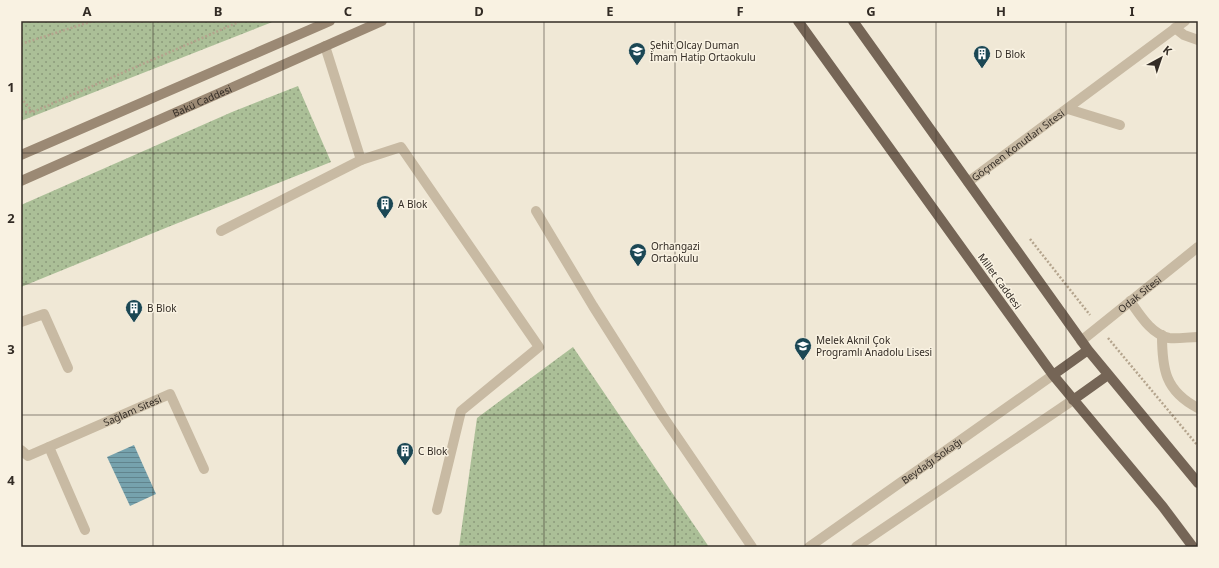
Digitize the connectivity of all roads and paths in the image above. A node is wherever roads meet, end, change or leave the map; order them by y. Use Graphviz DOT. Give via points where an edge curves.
graph roads {
  1 [pos="93,21"];
  2 [pos="241,21"];
  3 [pos="330,21"];
  4 [pos="382,21"];
  5 [pos="798,21"];
  6 [pos="853,21"];
  7 [pos="1185,21"];
  8 [pos="1175,28"];
  9 [pos="1198,40"];
  10 [pos="21,44"];
  11 [pos="325,46"];
  12 [pos="21,98"];
  13 [pos="1068,109"];
  14 [pos="21,112"];
  15 [pos="33,112"];
  16 [pos="1120,125"];
  17 [pos="21,155"];
  18 [pos="361,160"];
  19 [pos="21,182"];
  20 [pos="968,182"];
  21 [pos="536,211"];
  22 [pos="221,231"];
  23 [pos="1027,235"];
  24 [pos="1198,247"];
  25 [pos="1130,301"];
  26 [pos="21,322"];
  27 [pos="1099,326"];
  28 [pos="1162,335"];
  29 [pos="1198,337"];
  30 [pos="1081,341"];
  31 [pos="1088,350"];
  32 [pos="68,368"];
  33 [pos="1053,375"];
  34 [pos="1108,375"];
  35 [pos="1073,400"];
  36 [pos="1198,408"];
  37 [pos="1198,446"];
  38 [pos="49,447"];
  39 [pos="21,450"];
  40 [pos="204,469"];
  41 [pos="1198,482"];
  42 [pos="437,510"];
  43 [pos="85,530"];
  44 [pos="752,547"];
  45 [pos="809,547"];
  46 [pos="856,547"];
  47 [pos="1193,547"];
  1 -- 10 [label="path"];
  2 -- 15 [label="path"];
  3 -- 17 [label="main road"];
  4 -- 11 [label="main road, Bakü Caddesi"];
  5 -- 33 [label="main road, Millet Caddesi"];
  6 -- 20 [label="main road"];
  7 -- 8 [label="street, Göçmen Konutları Sitesi"];
  8 -- 9 [label="street" via="1184,35"];
  8 -- 13 [label="street, Göçmen Konutları Sitesi"];
  11 -- 18 [label="street"];
  11 -- 19 [label="main road, Bakü Caddesi"];
  12 -- 15 [label="path"];
  13 -- 16 [label="street, Göçmen Konutları Sitesi"];
  13 -- 20 [label="street, Göçmen Konutları Sitesi"];
  14 -- 15 [label="path"];
  18 -- 22 [label="street"];
  18 -- 42 [label="street" via="401,147 539,347 461,411"];
  20 -- 30 [label="main road"];
  21 -- 44 [label="street" via="662,415"];
  23 -- 27 [label="path"];
  24 -- 25 [label="street, Odak Sitesi"];
  25 -- 27 [label="street, Odak Sitesi"];
  25 -- 28 [label="street" via="1150,327"];
  26 -- 32 [label="street" via="44,314"];
  27 -- 30 [label="street, Odak Sitesi"];
  27 -- 37 [label="path"];
  28 -- 29 [label="street" via="1175,338"];
  28 -- 36 [label="street" via="1163,363 1168,379 1183,398"];
  30 -- 31 [label="main road"];
  31 -- 33 [label="main road"];
  31 -- 34 [label="main road"];
  33 -- 35 [label="main road, Millet Caddesi"];
  33 -- 45 [label="street, Beydağı Sokağı"];
  34 -- 35 [label="main road"];
  34 -- 41 [label="main road"];
  35 -- 46 [label="street"];
  35 -- 47 [label="main road, Millet Caddesi" via="1163,507"];
  38 -- 39 [label="street, Sağlam Sitesi" via="28,456"];
  38 -- 40 [label="street, Sağlam Sitesi" via="170,394"];
  38 -- 43 [label="street"];
}
